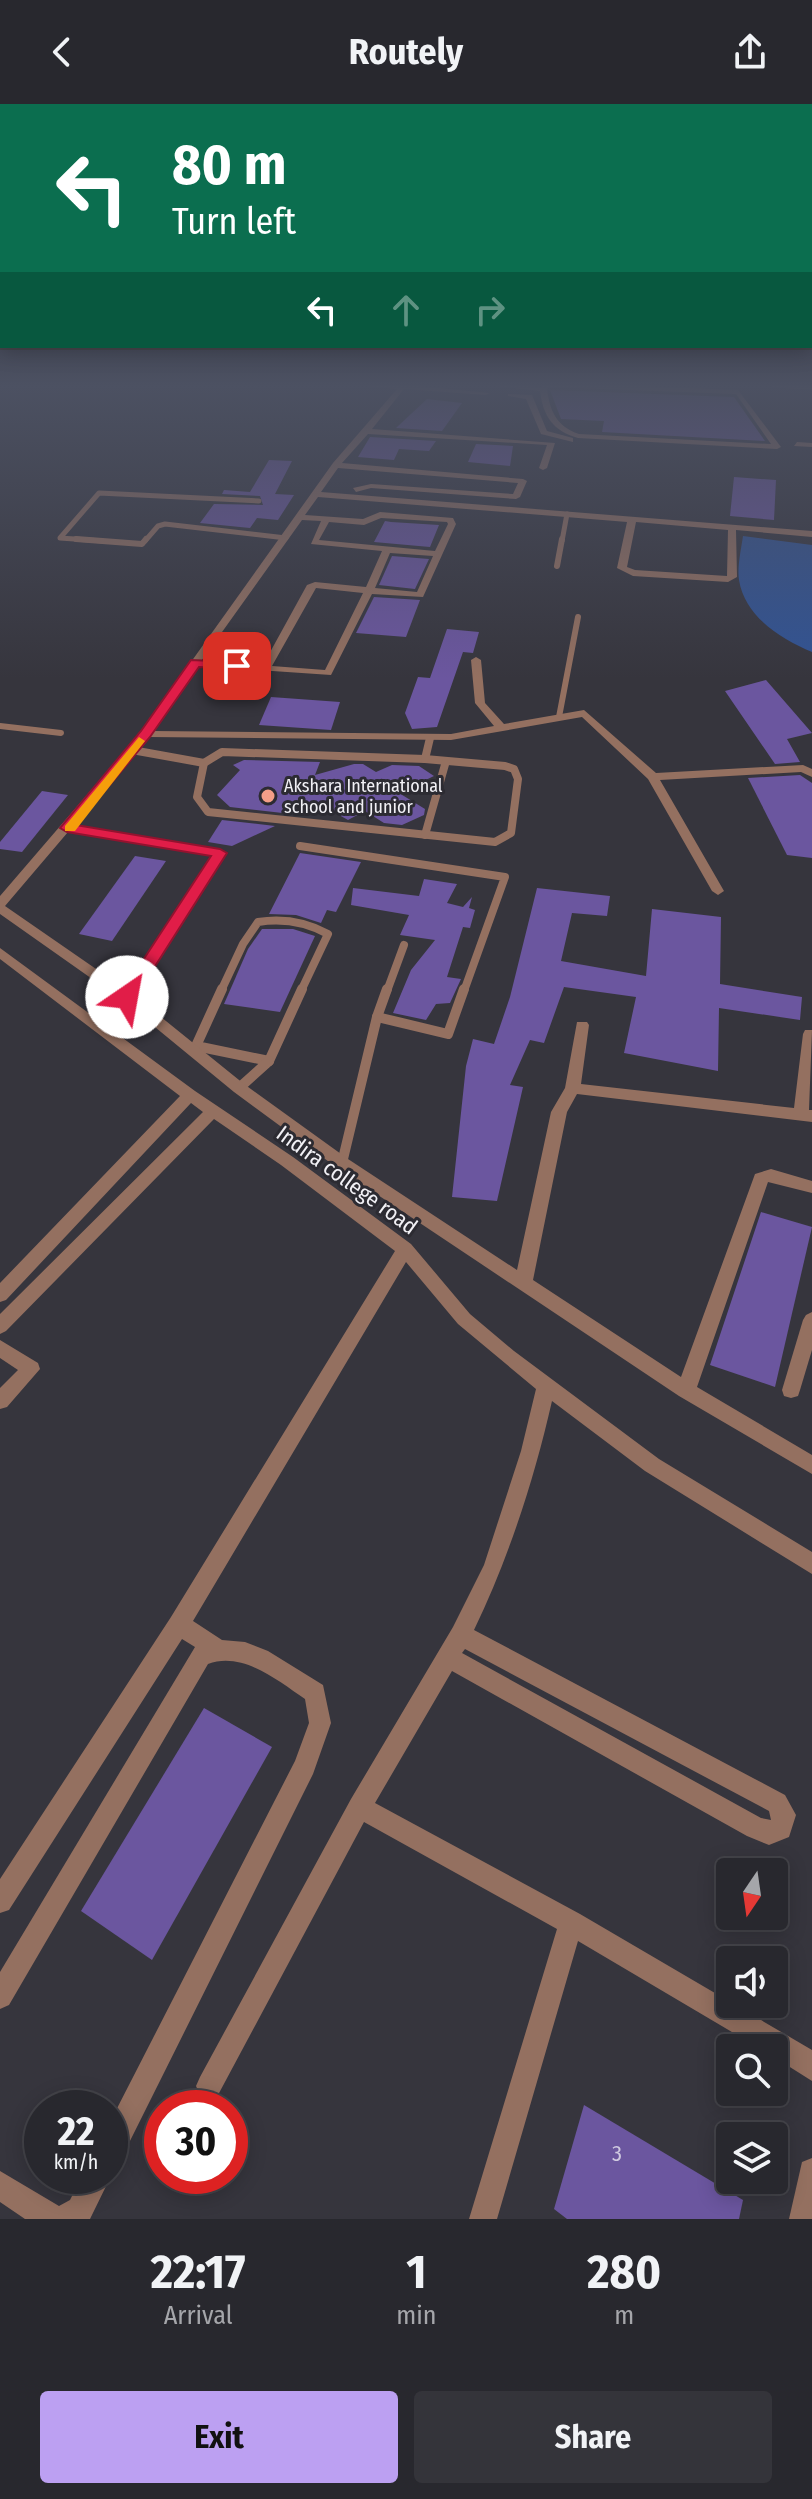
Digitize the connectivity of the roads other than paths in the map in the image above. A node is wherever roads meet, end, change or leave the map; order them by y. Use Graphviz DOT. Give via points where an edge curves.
graph roads {
  1 [pos="325,482"];
  2 [pos="523,482"];
  3 [pos="509,483"];
  4 [pos="319,491"];
  5 [pos="508,497"];
  6 [pos="259,501"];
  7 [pos="567,514"];
  8 [pos="301,517"];
  9 [pos="326,519"];
  10 [pos="632,519"];
  11 [pos="732,527"];
  12 [pos="812,534"];
  13 [pos="286,538"];
  14 [pos="390,549"];
  15 [pos="438,554"];
  16 [pos="557,566"];
  17 [pos="369,591"];
  18 [pos="578,617"];
  19 [pos="476,660"];
  20 [pos="195,663"];
  21 [pos="266,668"];
  22 [pos="559,717"];
  23 [pos="0,726"];
  24 [pos="501,728"];
  25 [pos="61,733"];
  26 [pos="145,734"];
  27 [pos="430,738"];
  28 [pos="132,750"];
  29 [pos="425,759"];
  30 [pos="446,761"];
  31 [pos="204,763"];
  32 [pos="812,774"];
  33 [pos="653,777"];
  34 [pos="67,828"];
  35 [pos="425,835"];
  36 [pos="300,846"];
  37 [pos="718,891"];
  38 [pos="0,906"];
  39 [pos="404,945"];
  40 [pos="0,952"];
  41 [pos="127,997"];
  42 [pos="377,1017"];
  43 [pos="582,1025"];
  44 [pos="810,1034"];
  45 [pos="269,1061"];
  46 [pos="239,1088"];
  47 [pos="573,1088"];
  48 [pos="190,1095"];
  49 [pos="212,1112"];
  50 [pos="806,1115"];
  51 [pos="342,1163"];
  52 [pos="812,1187"];
  53 [pos="405,1249"];
  54 [pos="523,1284"];
  55 [pos="0,1295"];
  56 [pos="812,1320"];
  57 [pos="1,1324"];
  58 [pos="0,1348"];
  59 [pos="546,1385"];
  60 [pos="686,1390"];
  61 [pos="791,1390"];
  62 [pos="0,1401"];
  63 [pos="812,1465"];
  64 [pos="812,1564"];
  65 [pos="179,1625"];
  66 [pos="461,1635"];
  67 [pos="216,1648"];
  68 [pos="448,1657"];
  69 [pos="359,1807"];
  70 [pos="0,1901"];
  71 [pos="571,1923"];
  72 [pos="0,1996"];
  73 [pos="812,2068"];
  74 [pos="209,2086"];
  75 [pos="128,2115"];
  76 [pos="812,2172"];
  77 [pos="0,2185"];
  78 [pos="88,2194"];
  79 [pos="56,2219"];
  80 [pos="64,2219"];
  81 [pos="483,2219"];
  82 [pos="803,2219"];
  1 -- 4 [label="street"];
  2 -- 5 [label="street" via="518,497"];
  3 -- 5 [label="street" via="513,484"];
  4 -- 5 [label="street"];
  4 -- 7 [label="street"];
  4 -- 8 [label="street"];
  6 -- 13 [label="lane" via="99,493 60,538 142,544 162,524"];
  7 -- 10 [label="street"];
  7 -- 16 [label="lane"];
  8 -- 9 [label="street"];
  8 -- 13 [label="street"];
  9 -- 14 [label="street" via="314,542"];
  9 -- 15 [label="street" via="364,522 388,515 450,520"];
  10 -- 11 [label="street"];
  10 -- 11 [label="street" via="624,571 723,581 732,577"];
  11 -- 12 [label="street"];
  13 -- 20 [label="street"];
  14 -- 15 [label="street"];
  14 -- 17 [label="street"];
  15 -- 17 [label="street" via="422,594"];
  17 -- 21 [label="street" via="310,587"];
  17 -- 21 [label="street" via="329,672"];
  18 -- 22 [label="lane"];
  19 -- 24 [label="street" via="480,703"];
  20 -- 21 [label="street"];
  20 -- 26 [label="street"];
  22 -- 24 [label="street"];
  22 -- 33 [label="street" via="584,713"];
  23 -- 25 [label="lane"];
  24 -- 27 [label="street"];
  26 -- 27 [label="street"];
  26 -- 28 [label="street"];
  27 -- 29 [label="lane"];
  28 -- 31 [label="lane"];
  28 -- 34 [label="street"];
  29 -- 30 [label="lane"];
  29 -- 31 [label="lane" via="222,752"];
  30 -- 35 [label="lane"];
  30 -- 35 [label="lane" via="514,769 518,779 511,833 495,842"];
  31 -- 35 [label="lane" via="197,797 208,812"];
  32 -- 33 [label="street" via="803,768"];
  33 -- 37 [label="street"];
  34 -- 38 [label="street"];
  34 -- 41 [label="street" via="220,853"];
  36 -- 42 [label="lane" via="505,877 448,1034"];
  38 -- 41 [label="street, Indira college road"];
  39 -- 42 [label="lane"];
  40 -- 48 [label="street, Indira college road"];
  41 -- 46 [label="street, Indira college road"];
  42 -- 51 [label="lane"];
  43 -- 47 [label="street"];
  44 -- 50 [label="street"];
  45 -- 45 [label="lane" via="328,934 312,925 258,922 196,1046"];
  45 -- 46 [label="lane"];
  46 -- 51 [label="street, Indira college road"];
  47 -- 50 [label="street"];
  47 -- 54 [label="street" via="559,1112"];
  48 -- 49 [label="street, Indira college road"];
  48 -- 55 [label="street"];
  49 -- 53 [label="street, Indira college road"];
  49 -- 57 [label="street"];
  51 -- 54 [label="street, Indira college road"];
  52 -- 60 [label="street" via="771,1175 761,1178"];
  53 -- 59 [label="street, Indira college road" via="464,1319"];
  53 -- 65 [label="street"];
  54 -- 60 [label="street, Indira college road"];
  56 -- 61 [label="street"];
  58 -- 62 [label="street" via="31,1369"];
  59 -- 64 [label="street, Indira college road" via="652,1465"];
  59 -- 66 [label="street" via="493,1568"];
  60 -- 63 [label="street, Indira college road"];
  65 -- 67 [label="street"];
  65 -- 70 [label="street"];
  66 -- 68 [label="street"];
  66 -- 68 [label="street" via="777,1803 784,1815 781,1829 769,1833 755,1828"];
  67 -- 72 [label="street" via="201,1656"];
  67 -- 75 [label="street" via="232,1648 315,1693 320,1723 305,1766"];
  68 -- 69 [label="street"];
  69 -- 71 [label="street"];
  69 -- 74 [label="street"];
  71 -- 73 [label="street"];
  71 -- 81 [label="street"];
  76 -- 82 [label="street"];
  77 -- 79 [label="street"];
  78 -- 80 [label="street" via="80,2210"];
}
